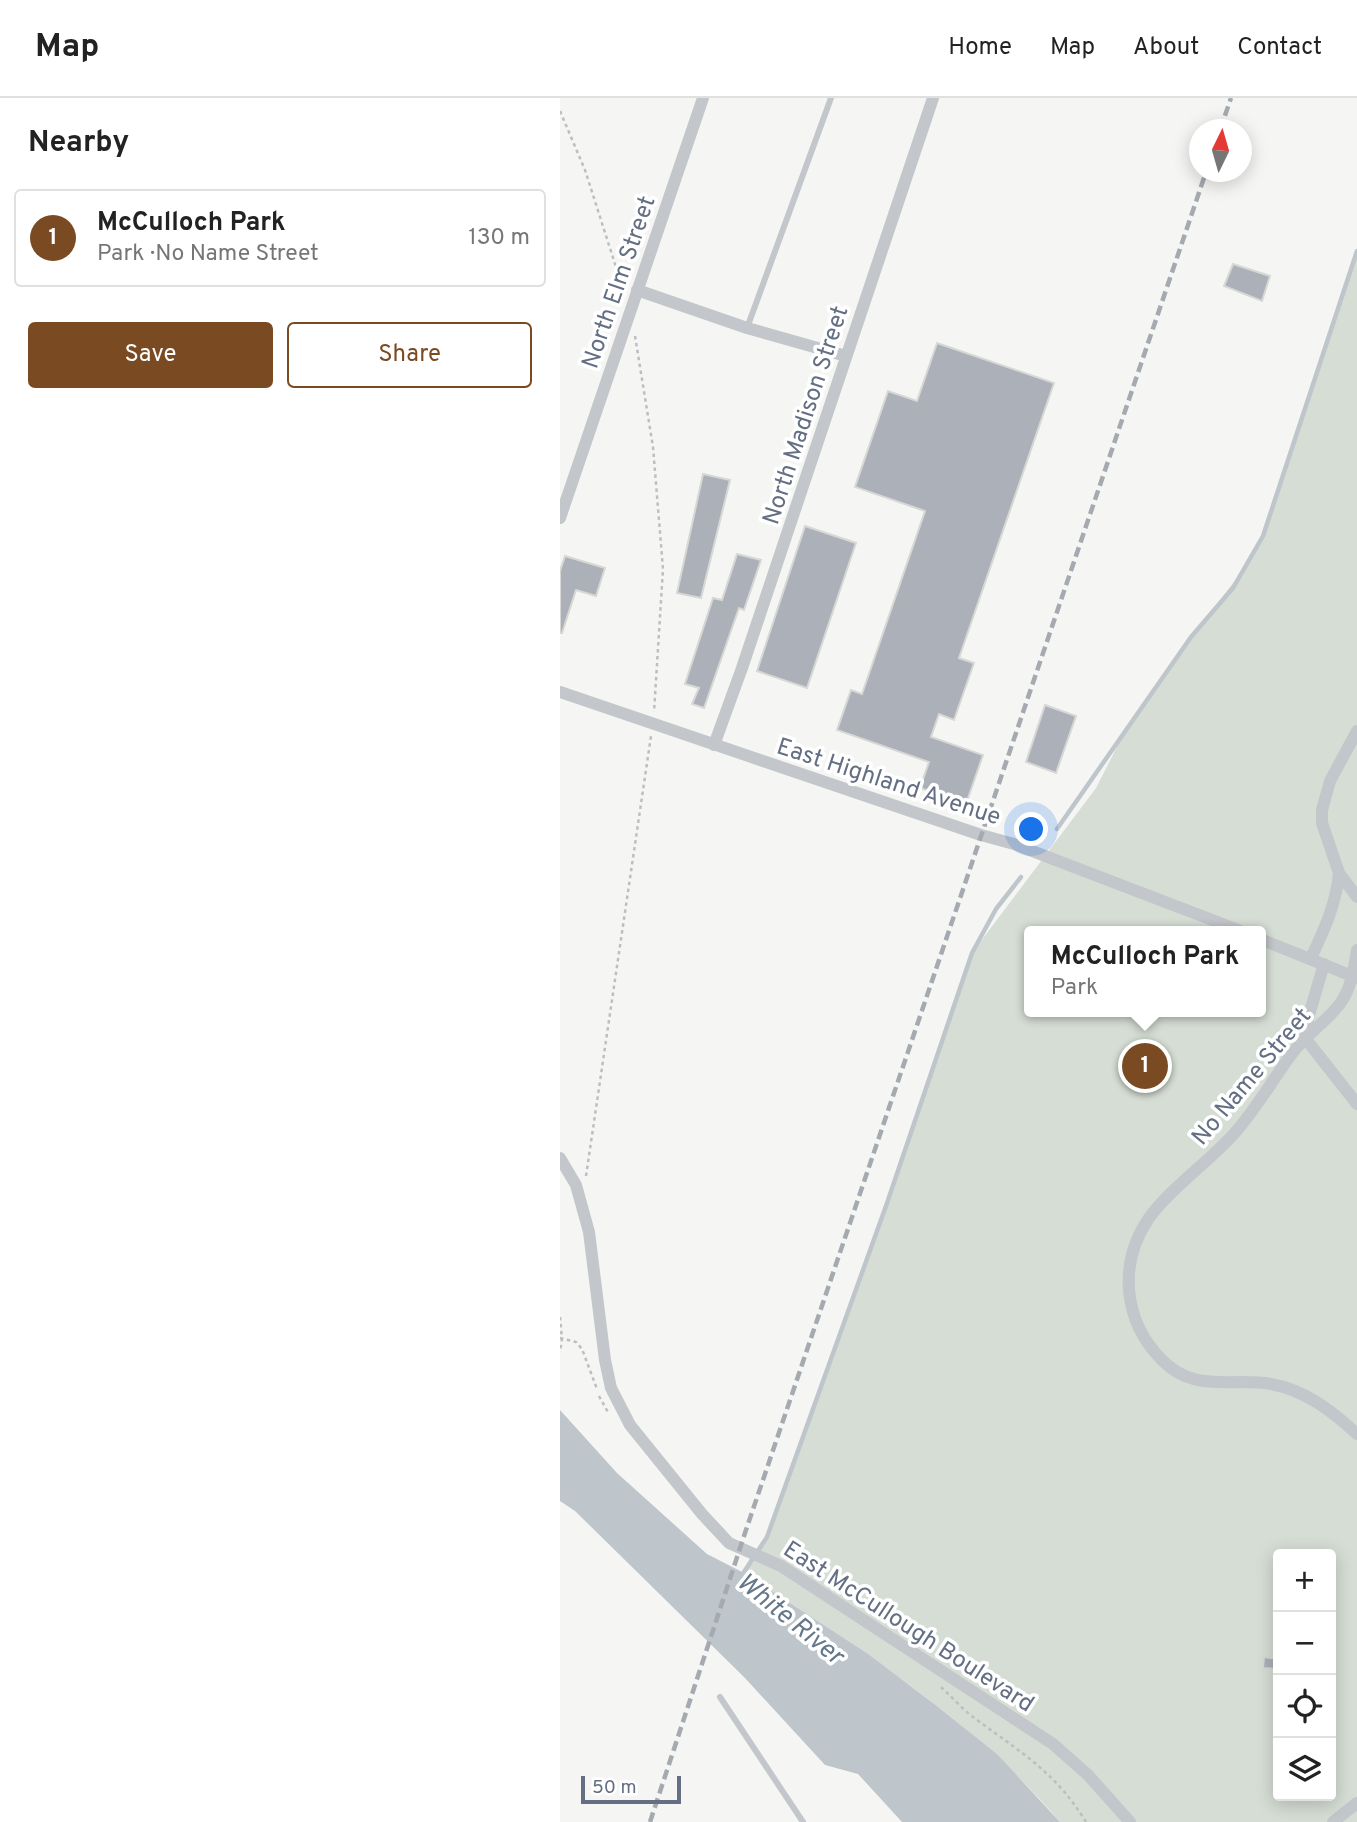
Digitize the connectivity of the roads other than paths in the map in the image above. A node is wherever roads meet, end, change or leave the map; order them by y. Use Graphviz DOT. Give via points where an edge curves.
graph roads {
  1 [pos="703,98"];
  2 [pos="831,98"];
  3 [pos="933,98"];
  4 [pos="637,290"];
  5 [pos="747,328"];
  6 [pos="846,356"];
  7 [pos="560,518"];
  8 [pos="560,692"];
  9 [pos="1357,732"];
  10 [pos="713,745"];
  11 [pos="1339,873"];
  12 [pos="1357,897"];
  13 [pos="1228,926"];
  14 [pos="1266,941"];
  15 [pos="1357,950"];
  16 [pos="1311,958"];
  17 [pos="1324,964"];
  18 [pos="1355,977"];
  19 [pos="1305,1038"];
  20 [pos="1357,1104"];
  21 [pos="560,1158"];
  22 [pos="1357,1434"];
  23 [pos="720,1697"];
  24 [pos="1357,1804"];
  25 [pos="803,1822"];
  26 [pos="1130,1822"];
  27 [pos="1333,1822"];
  1 -- 4 [label="street, North Elm Street"];
  2 -- 5 [label="lane"];
  3 -- 6 [label="street, North Madison Street"];
  4 -- 5 [label="street"];
  4 -- 7 [label="street, North Elm Street"];
  5 -- 6 [label="street"];
  6 -- 10 [label="street, North Madison Street"];
  8 -- 10 [label="street, East Highland Avenue"];
  9 -- 11 [label="street" via="1330,781 1322,810"];
  10 -- 13 [label="street, East Highland Avenue" via="1014,844"];
  11 -- 12 [label="street"];
  11 -- 16 [label="street" via="1329,920"];
  14 -- 16 [label="street"];
  15 -- 18 [label="street, No Name Street"];
  16 -- 17 [label="street"];
  17 -- 18 [label="street"];
  17 -- 19 [label="street"];
  18 -- 19 [label="street, No Name Street" via="1341,1003"];
  19 -- 20 [label="street"];
  19 -- 22 [label="street, No Name Street" via="1247,1119 1150,1217 1131,1259 1128,1292 1141,1333 1161,1360 1178,1373 1202,1382 1244,1381 1292,1390 1325,1407"];
  21 -- 26 [label="street, East McCullough Boulevard" via="583,1206 611,1388 644,1444 729,1543 781,1566 1053,1744"];
  23 -- 25 [label="lane"];
  24 -- 27 [label="street"];
}
